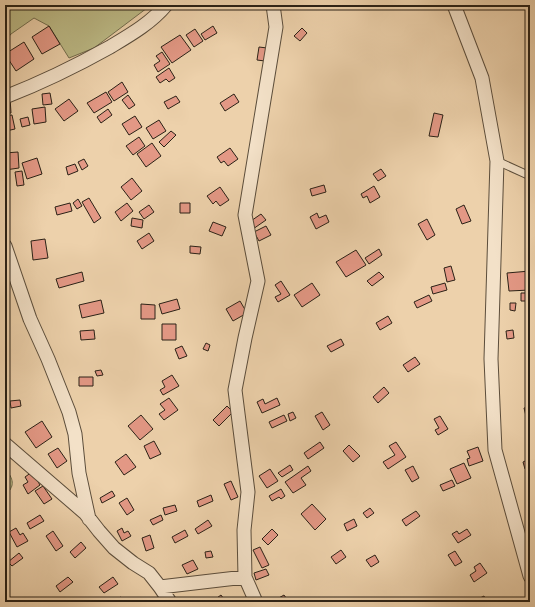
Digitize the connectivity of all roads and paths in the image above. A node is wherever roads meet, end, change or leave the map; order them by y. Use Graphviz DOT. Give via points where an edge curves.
graph roads {
  1 [pos="166,5"];
  2 [pos="273,5"];
  3 [pos="454,5"];
  4 [pos="5,97"];
  5 [pos="497,161"];
  6 [pos="530,176"];
  7 [pos="5,246"];
  8 [pos="5,444"];
  9 [pos="89,519"];
  10 [pos="530,576"];
  11 [pos="245,577"];
  12 [pos="160,587"];
  13 [pos="170,602"];
  14 [pos="256,602"];
  1 -- 4 [label="street" via="144,26 83,63"];
  2 -- 11 [label="street" via="276,27 245,215 258,281 235,390 248,492 244,530"];
  3 -- 5 [label="street" via="482,78"];
  5 -- 6 [label="lane"];
  5 -- 10 [label="street" via="491,360 495,450"];
  7 -- 9 [label="street" via="30,319 69,412"];
  8 -- 9 [label="street"];
  9 -- 12 [label="street" via="114,548 149,573"];
  11 -- 12 [label="street"];
  11 -- 14 [label="street"];
  12 -- 13 [label="street"];
}
